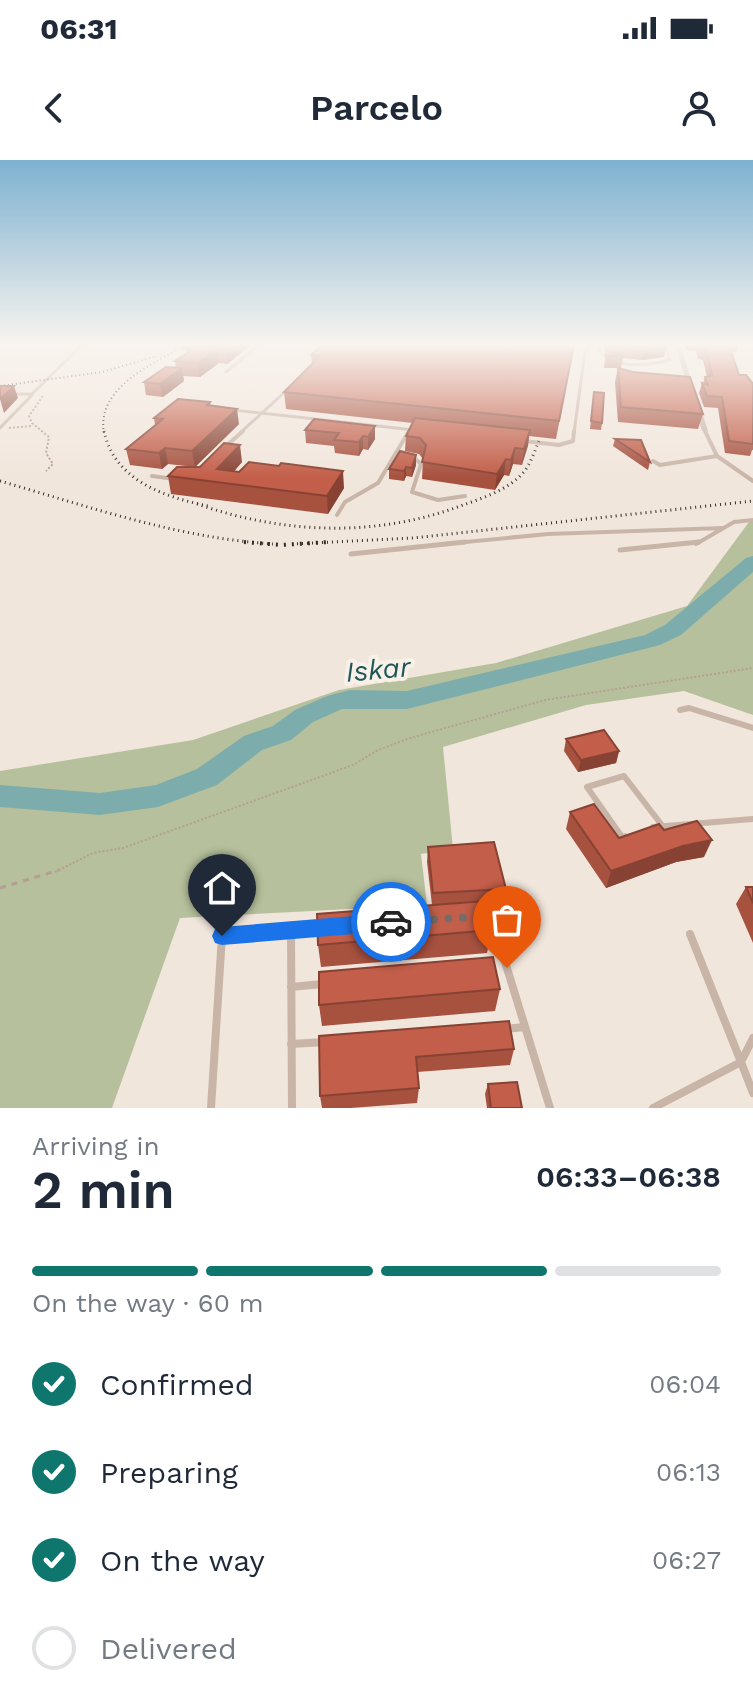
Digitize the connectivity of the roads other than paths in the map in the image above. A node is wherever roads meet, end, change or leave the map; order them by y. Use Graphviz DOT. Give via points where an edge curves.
graph roads {
  1 [pos="37,389"];
  2 [pos="287,389"];
  3 [pos="580,389"];
  4 [pos="692,389"];
  5 [pos="0,394"];
  6 [pos="32,394"];
  7 [pos="221,409"];
  8 [pos="264,413"];
  9 [pos="0,429"];
  10 [pos="410,429"];
  11 [pos="426,431"];
  12 [pos="705,431"];
  13 [pos="522,441"];
  14 [pos="220,453"];
  15 [pos="396,455"];
  16 [pos="717,456"];
  17 [pos="653,461"];
  18 [pos="152,476"];
  19 [pos="182,480"];
  20 [pos="753,481"];
  21 [pos="465,496"];
  22 [pos="337,515"];
  23 [pos="753,520"];
  24 [pos="723,528"];
  25 [pos="620,550"];
  26 [pos="351,554"];
  27 [pos="680,710"];
  28 [pos="753,728"];
  29 [pos="753,819"];
  30 [pos="661,824"];
  31 [pos="648,829"];
  32 [pos="635,833"];
  33 [pos="475,917"];
  34 [pos="337,926"];
  35 [pos="291,929"];
  36 [pos="690,934"];
  37 [pos="507,968"];
  38 [pos="491,969"];
  39 [pos="337,983"];
  40 [pos="291,987"];
  41 [pos="525,1027"];
  42 [pos="494,1030"];
  43 [pos="753,1038"];
  44 [pos="338,1041"];
  45 [pos="291,1044"];
  46 [pos="741,1062"];
  47 [pos="753,1093"];
  48 [pos="211,1108"];
  49 [pos="292,1108"];
  50 [pos="550,1108"];
  51 [pos="653,1108"];
  1 -- 6 [label="lane"];
  2 -- 8 [label="lane"];
  3 -- 13 [label="lane" via="573,441"];
  4 -- 12 [label="street"];
  5 -- 6 [label="lane"];
  6 -- 9 [label="lane"];
  7 -- 8 [label="lane"];
  8 -- 10 [label="lane"];
  8 -- 14 [label="lane"];
  10 -- 11 [label="lane"];
  10 -- 15 [label="lane"];
  12 -- 16 [label="lane"];
  15 -- 21 [label="lane" via="417,458 421,464 412,492 422,498"];
  15 -- 22 [label="lane" via="368,494 345,502"];
  16 -- 17 [label="lane" via="660,465"];
  16 -- 20 [label="lane"];
  18 -- 19 [label="lane"];
  23 -- 24 [label="lane"];
  24 -- 25 [label="lane" via="695,545"];
  24 -- 26 [label="lane" via="548,534"];
  27 -- 28 [label="lane" via="689,708"];
  29 -- 30 [label="lane"];
  30 -- 31 [label="lane"];
  30 -- 32 [label="lane" via="624,776 587,787 622,837"];
  33 -- 37 [label="lane" via="491,916"];
  34 -- 35 [label="lane"];
  35 -- 40 [label="lane"];
  35 -- 48 [label="lane" via="222,936"];
  36 -- 46 [label="lane"];
  37 -- 38 [label="lane"];
  37 -- 41 [label="lane"];
  39 -- 40 [label="lane"];
  40 -- 45 [label="lane"];
  41 -- 42 [label="lane"];
  41 -- 50 [label="lane"];
  43 -- 46 [label="lane"];
  44 -- 45 [label="lane"];
  45 -- 49 [label="lane"];
  46 -- 47 [label="lane"];
  46 -- 51 [label="lane"];
}
